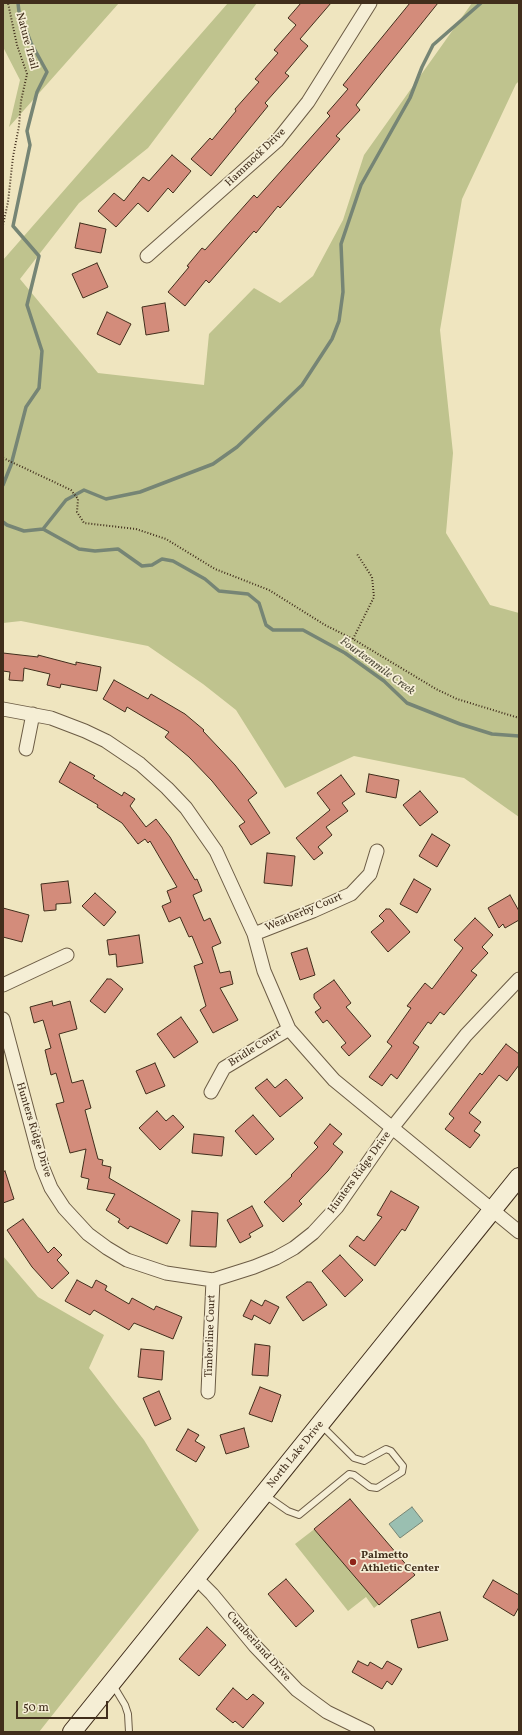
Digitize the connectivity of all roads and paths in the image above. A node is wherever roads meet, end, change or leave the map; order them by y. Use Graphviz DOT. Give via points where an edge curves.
graph roads {
  1 [pos="8,3"];
  2 [pos="370,3"];
  3 [pos="3,225"];
  4 [pos="147,256"];
  5 [pos="3,458"];
  6 [pos="356,554"];
  7 [pos="353,639"];
  8 [pos="3,710"];
  9 [pos="33,714"];
  10 [pos="519,718"];
  11 [pos="26,749"];
  12 [pos="378,851"];
  13 [pos="254,934"];
  14 [pos="67,955"];
  15 [pos="519,979"];
  16 [pos="3,985"];
  17 [pos="3,1019"];
  18 [pos="288,1029"];
  19 [pos="211,1092"];
  20 [pos="392,1128"];
  21 [pos="519,1177"];
  22 [pos="493,1209"];
  23 [pos="519,1232"];
  24 [pos="213,1280"];
  25 [pos="208,1392"];
  26 [pos="321,1425"];
  27 [pos="264,1494"];
  28 [pos="196,1578"];
  29 [pos="112,1683"];
  30 [pos="72,1732"];
  31 [pos="129,1732"];
  32 [pos="368,1732"];
  1 -- 3 [label="path, Nature Trail" via="16,45 27,74"];
  2 -- 4 [label="street, Hammock Drive" via="308,102 277,141"];
  5 -- 7 [label="path" via="71,490 78,499 77,512 84,523 136,529 166,539 215,569 269,590 325,625"];
  6 -- 7 [label="path" via="372,577 374,597"];
  7 -- 10 [label="path" via="436,689"];
  8 -- 9 [label="street, Hunters Ridge Drive"];
  9 -- 11 [label="street"];
  9 -- 13 [label="street, Hunters Ridge Drive" via="51,718 106,741 140,764 167,788 186,808 216,851"];
  12 -- 13 [label="street, Weatherby Court" via="370,874 351,894"];
  13 -- 18 [label="street, Hunters Ridge Drive" via="264,971"];
  14 -- 16 [label="street"];
  15 -- 20 [label="street, Hunters Ridge Drive" via="466,1035"];
  17 -- 24 [label="street, Hunters Ridge Drive" via="42,1166 64,1208 88,1234 127,1260 166,1273"];
  18 -- 19 [label="street, Bridle Court" via="224,1068"];
  18 -- 20 [label="street, Hunters Ridge Drive" via="334,1080"];
  20 -- 22 [label="street, Hunters Ridge Drive"];
  20 -- 24 [label="street, Hunters Ridge Drive" via="336,1207 313,1234 276,1258"];
  21 -- 22 [label="main road, North Lake Drive"];
  22 -- 23 [label="street, Hunters Ridge Drive"];
  22 -- 26 [label="main road, North Lake Drive"];
  24 -- 25 [label="street, Timberline Court"];
  26 -- 27 [label="main road, North Lake Drive"];
  26 -- 27 [label="lane" via="354,1458 364,1461 386,1449 391,1450 403,1466 402,1472 377,1488 370,1487 349,1474 299,1515 288,1511"];
  27 -- 28 [label="main road, North Lake Drive"];
  28 -- 29 [label="main road, North Lake Drive"];
  28 -- 32 [label="street, Cumberland Drive" via="297,1690 327,1712"];
  29 -- 30 [label="main road, North Lake Drive"];
  29 -- 31 [label="lane" via="125,1704"];
}
